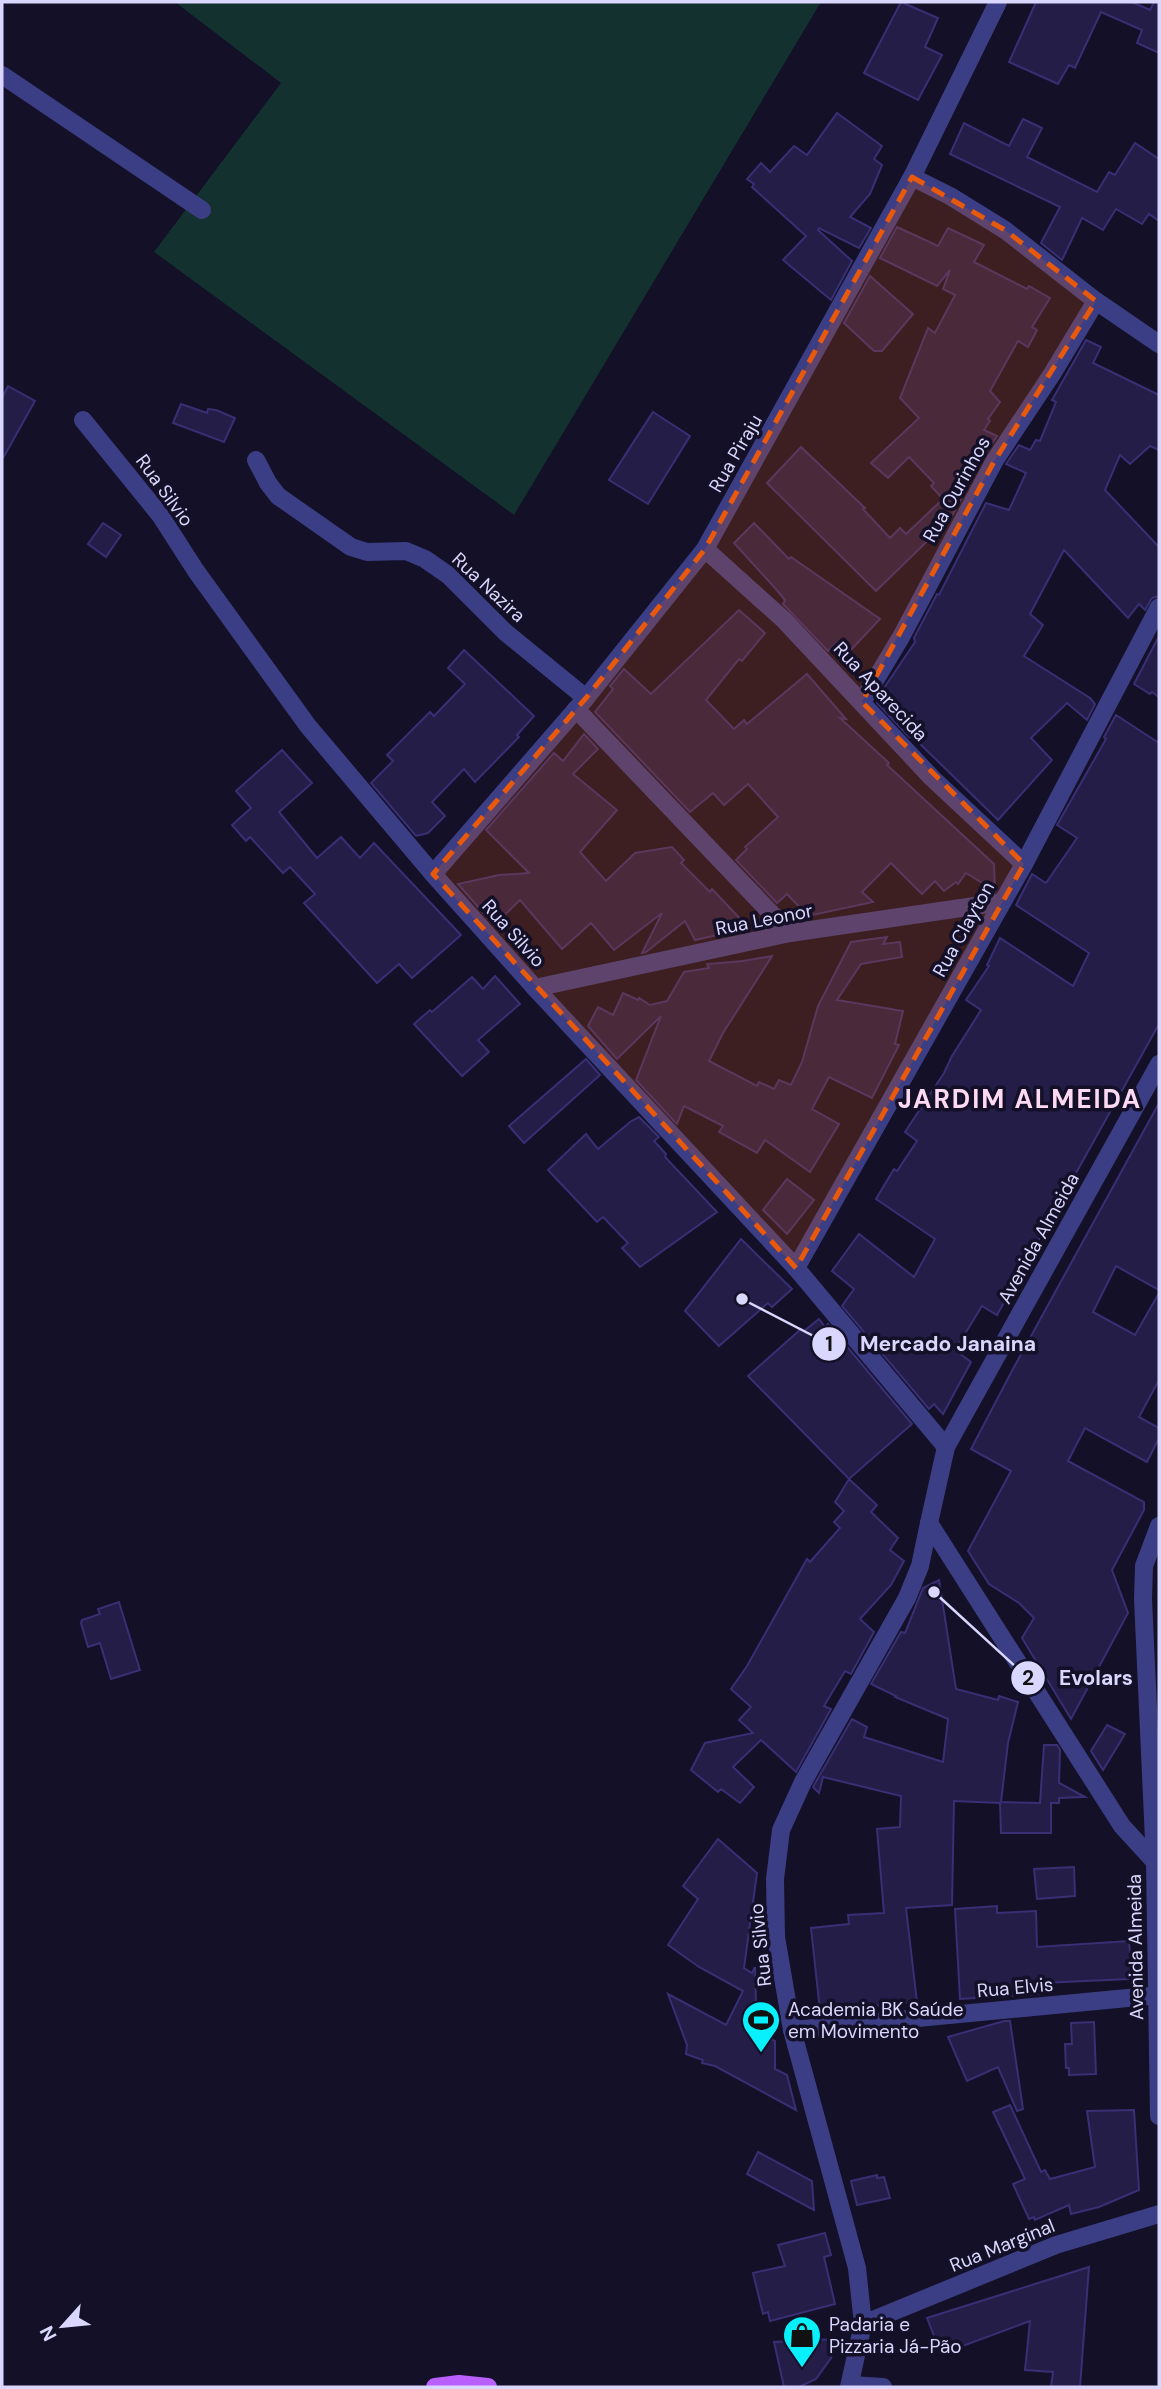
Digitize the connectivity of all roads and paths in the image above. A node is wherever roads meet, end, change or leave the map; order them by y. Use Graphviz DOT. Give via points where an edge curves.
graph roads {
  1 [pos="998,2"];
  2 [pos="2,75"];
  3 [pos="912,177"];
  4 [pos="202,210"];
  5 [pos="1096,301"];
  6 [pos="1159,344"];
  7 [pos="83,420"];
  8 [pos="256,460"];
  9 [pos="705,549"];
  10 [pos="1159,607"];
  11 [pos="862,702"];
  12 [pos="581,704"];
  13 [pos="1024,864"];
  14 [pos="433,874"];
  15 [pos="1002,902"];
  16 [pos="790,933"];
  17 [pos="536,988"];
  18 [pos="1159,1064"];
  19 [pos="796,1268"];
  20 [pos="946,1447"];
  21 [pos="929,1523"];
  22 [pos="1159,1527"];
  23 [pos="1155,1862"];
  24 [pos="1158,1995"];
  25 [pos="792,2030"];
  26 [pos="1159,2116"];
  27 [pos="1159,2214"];
  28 [pos="863,2324"];
  29 [pos="850,2386"];
  30 [pos="435,2387"];
  31 [pos="488,2387"];
  32 [pos="883,2387"];
  1 -- 3 [label="street, Rua Piraju"];
  2 -- 4 [label="street"];
  3 -- 5 [label="street" via="1005,230"];
  3 -- 9 [label="street, Rua Piraju"];
  5 -- 6 [label="street"];
  5 -- 11 [label="street, Rua Ourinhos" via="995,460"];
  7 -- 14 [label="street, Rua Silvio" via="160,515 195,571 308,726"];
  8 -- 12 [label="street, Rua Nazira" via="278,496 351,547 367,552 406,551 449,575"];
  9 -- 11 [label="street, Rua Aparecida" via="784,620"];
  9 -- 12 [label="street, Rua Piraju"];
  10 -- 13 [label="street, Rua Clayton"];
  11 -- 13 [label="street, Rua Aparecida" via="932,778"];
  12 -- 14 [label="street, Rua Piraju"];
  12 -- 16 [label="street, Rua Nazira"];
  13 -- 15 [label="street, Rua Clayton"];
  14 -- 17 [label="street, Rua Silvio"];
  15 -- 16 [label="street, Rua Leonor"];
  15 -- 19 [label="street, Rua Clayton"];
  16 -- 17 [label="street, Rua Leonor"];
  17 -- 19 [label="street, Rua Silvio"];
  18 -- 20 [label="street, Avenida Almeida"];
  19 -- 20 [label="street, Rua Silvio"];
  20 -- 21 [label="street, Avenida Almeida"];
  21 -- 23 [label="street, Avenida Almeida" via="1122,1826"];
  21 -- 25 [label="street, Rua Silvio" via="907,1598 803,1782 781,1830 775,1879 776,1937"];
  22 -- 23 [label="street" via="1144,1566 1143,1599"];
  23 -- 24 [label="street, Avenida Almeida"];
  24 -- 25 [label="street, Rua Elvis"];
  24 -- 26 [label="street, Avenida Almeida"];
  25 -- 28 [label="street, Rua Silvio" via="856,2268"];
  27 -- 28 [label="street, Rua Marginal" via="1056,2245"];
  28 -- 29 [label="street, Rua Silvio"];
  29 -- 32 [label="street"];
  30 -- 31 [label="main road"];
}
